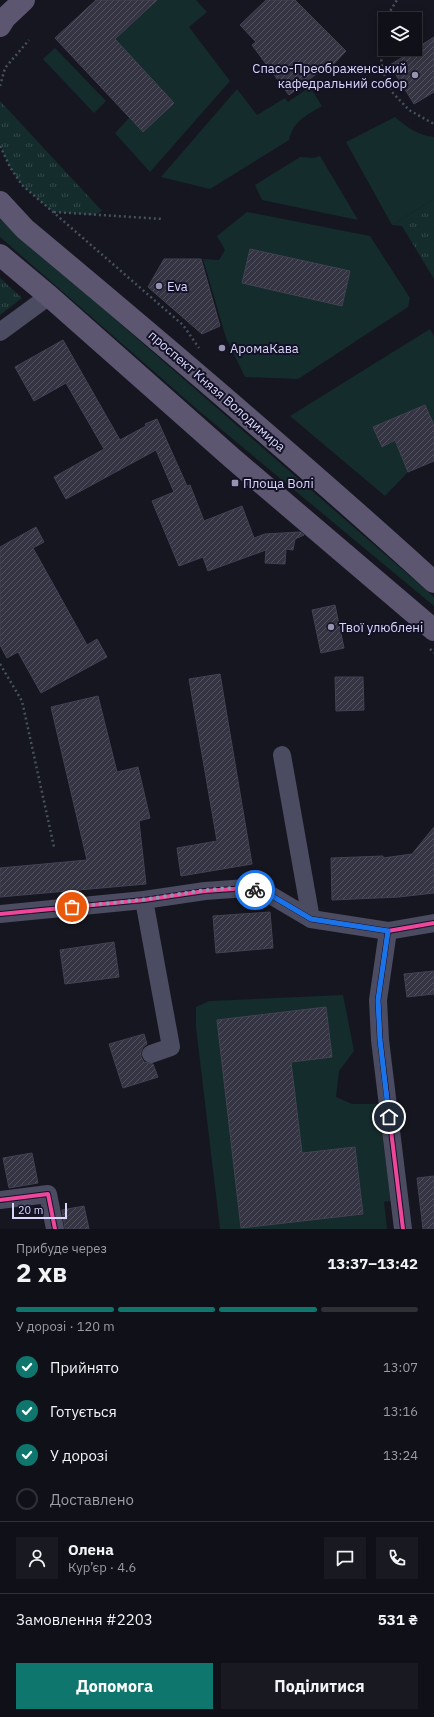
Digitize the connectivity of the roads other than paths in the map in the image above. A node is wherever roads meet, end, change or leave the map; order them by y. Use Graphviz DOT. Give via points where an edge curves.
graph roads {
  1 [pos="24,0"];
  2 [pos="2,21"];
  3 [pos="0,202"];
  4 [pos="0,256"];
  5 [pos="49,296"];
  6 [pos="0,332"];
  7 [pos="434,582"];
  8 [pos="434,630"];
  9 [pos="282,756"];
  10 [pos="144,900"];
  11 [pos="0,914"];
  12 [pos="311,919"];
  13 [pos="434,924"];
  14 [pos="388,931"];
  15 [pos="151,1054"];
  16 [pos="0,1200"];
  17 [pos="55,1229"];
  18 [pos="403,1229"];
  1 -- 2 [label="main road"];
  3 -- 7 [label="main road, проспект Князя Володимира" via="25,228 348,504"];
  4 -- 5 [label="main road"];
  5 -- 6 [label="street"];
  5 -- 8 [label="main road" via="232,458"];
  9 -- 12 [label="street"];
  10 -- 11 [label="street"];
  10 -- 12 [label="street" via="247,888 267,893"];
  10 -- 15 [label="street" via="172,1047"];
  12 -- 14 [label="street"];
  13 -- 14 [label="street"];
  14 -- 18 [label="street" via="378,1000 380,1040"];
  16 -- 17 [label="street" via="48,1194"];
}
